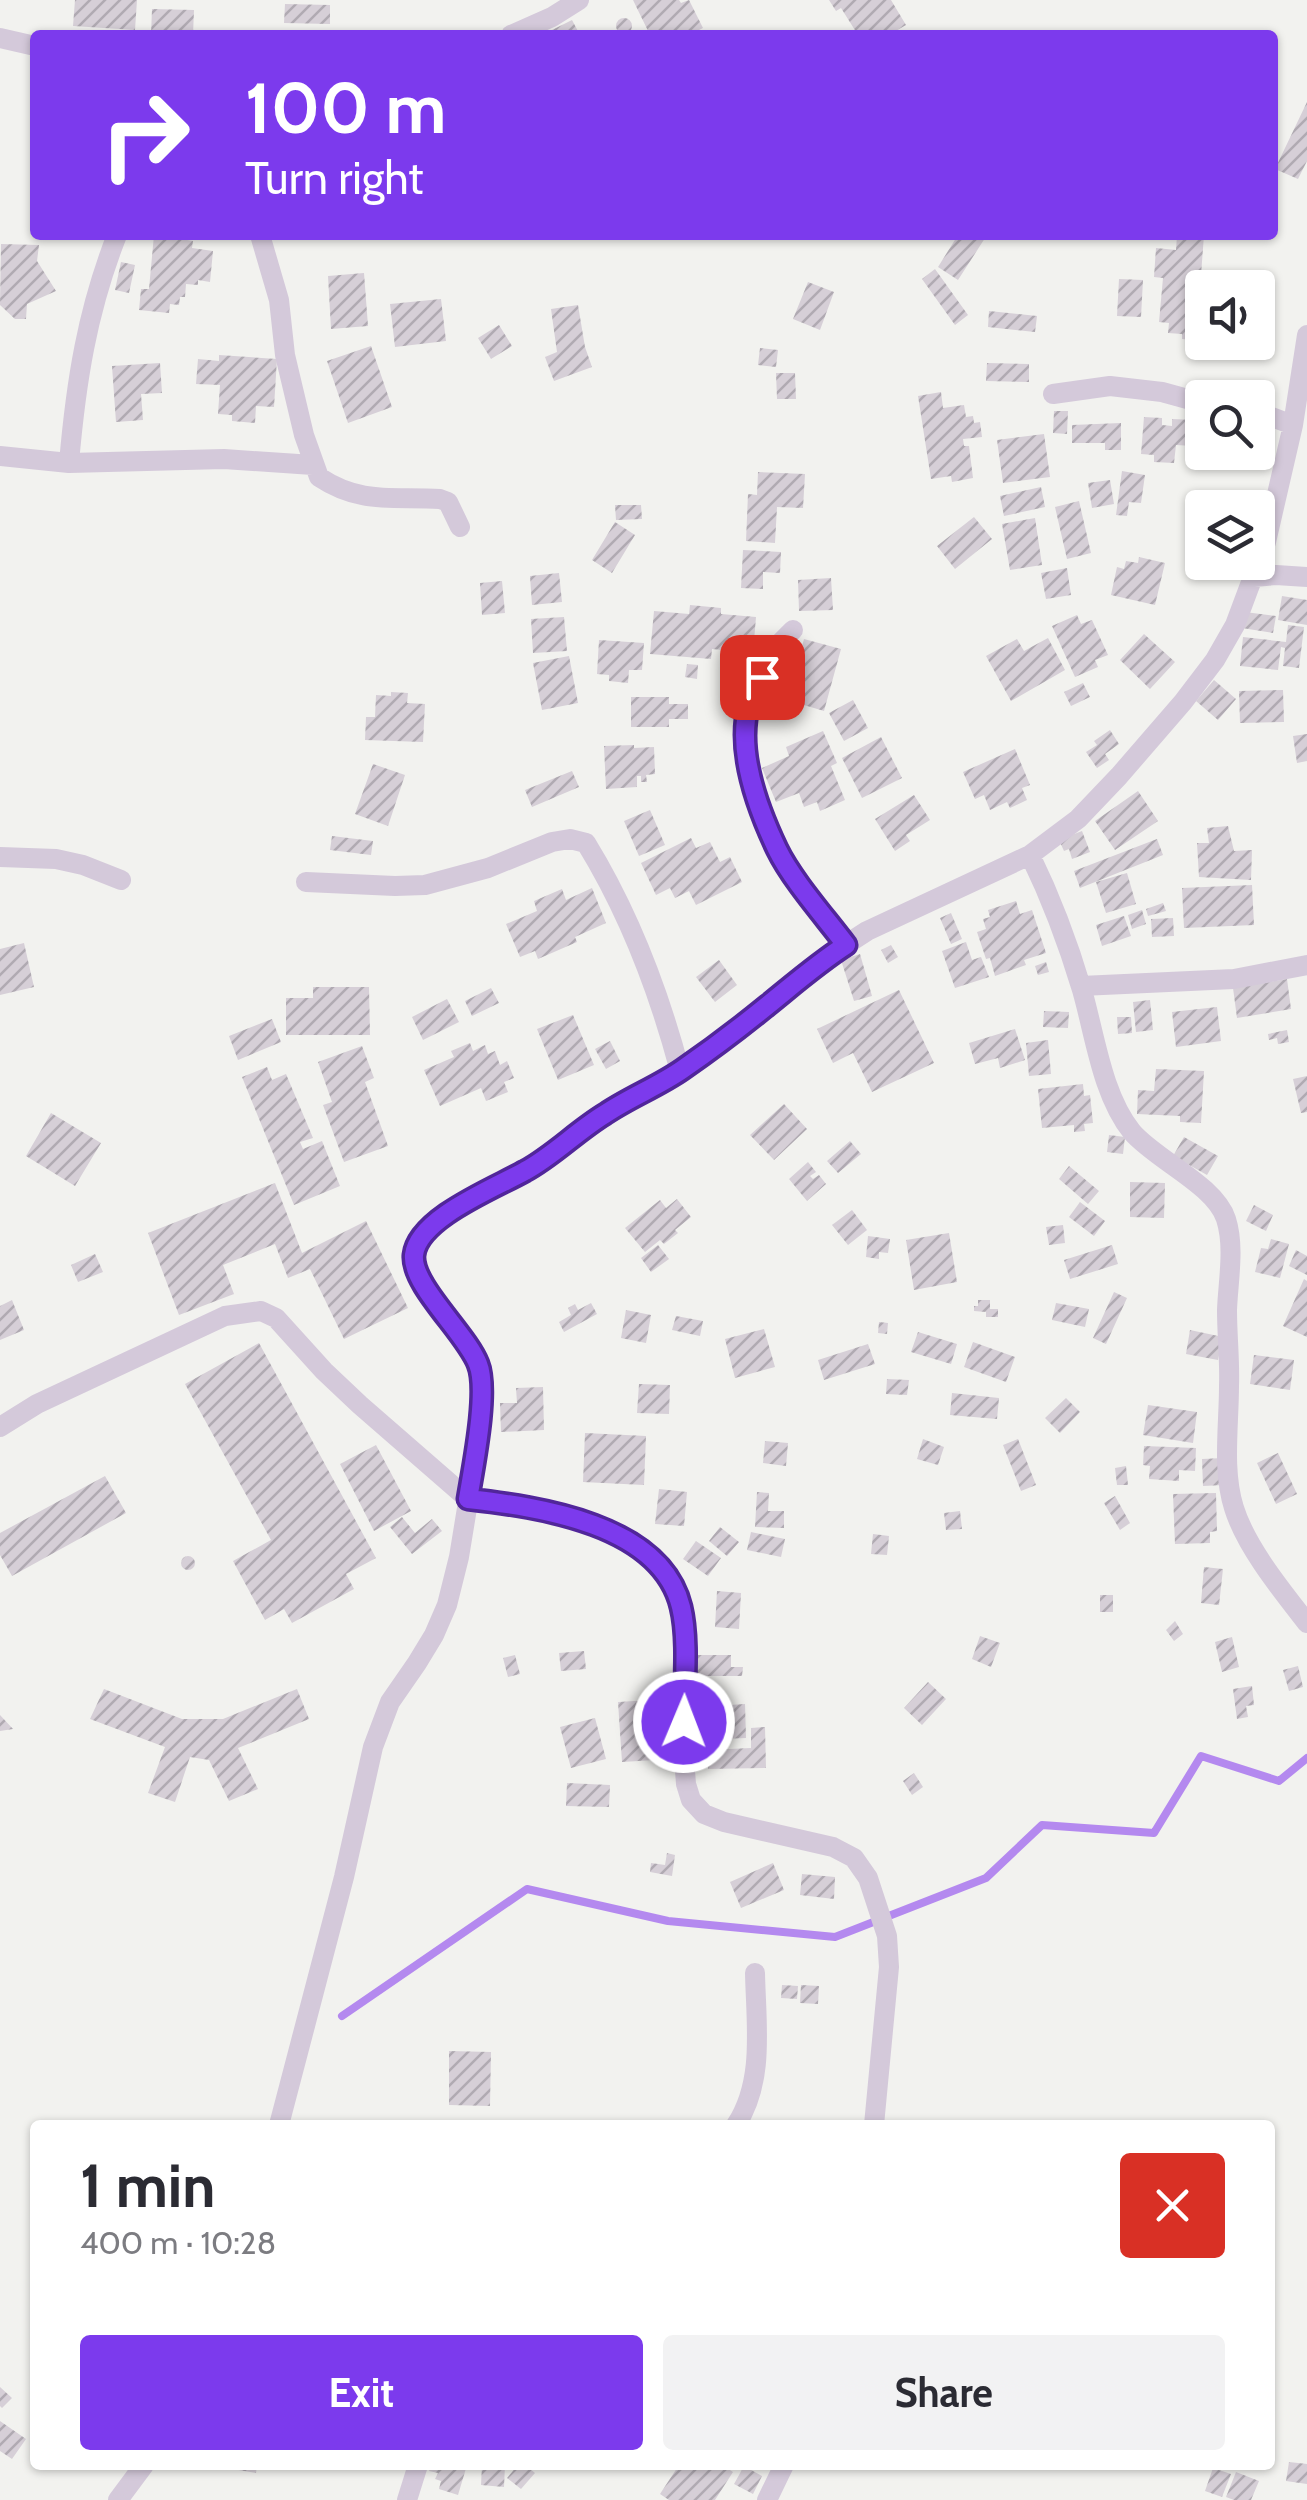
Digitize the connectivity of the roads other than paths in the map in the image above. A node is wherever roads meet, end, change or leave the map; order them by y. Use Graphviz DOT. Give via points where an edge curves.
graph roads {
  1 [pos="579,0"];
  2 [pos="522,30"];
  3 [pos="0,38"];
  4 [pos="30,45"];
  5 [pos="115,240"];
  6 [pos="261,240"];
  7 [pos="1307,336"];
  8 [pos="1052,394"];
  9 [pos="1185,398"];
  10 [pos="1275,418"];
  11 [pos="1294,425"];
  12 [pos="0,456"];
  13 [pos="69,463"];
  14 [pos="313,465"];
  15 [pos="1275,504"];
  16 [pos="460,527"];
  17 [pos="1275,575"];
  18 [pos="1307,576"];
  19 [pos="1253,580"];
  20 [pos="793,630"];
  21 [pos="1030,854"];
  22 [pos="0,856"];
  23 [pos="121,880"];
  24 [pos="306,882"];
  25 [pos="846,945"];
  26 [pos="1307,964"];
  27 [pos="1080,986"];
  28 [pos="680,1071"];
  29 [pos="0,1427"];
  30 [pos="468,1499"];
  31 [pos="1307,1623"];
  32 [pos="755,1973"];
  33 [pos="281,2120"];
  34 [pos="739,2120"];
  35 [pos="874,2120"];
  36 [pos="140,2470"];
  37 [pos="416,2470"];
  38 [pos="782,2470"];
  39 [pos="118,2500"];
  40 [pos="407,2500"];
  41 [pos="767,2500"];
  1 -- 2 [label="street"];
  3 -- 4 [label="street"];
  5 -- 13 [label="street" via="84,338"];
  6 -- 14 [label="street"];
  7 -- 11 [label="street"];
  8 -- 9 [label="street" via="1110,386"];
  10 -- 11 [label="street"];
  11 -- 15 [label="street"];
  12 -- 13 [label="street"];
  13 -- 14 [label="street" via="224,459"];
  14 -- 16 [label="street" via="318,478 350,492 448,502"];
  17 -- 18 [label="street"];
  19 -- 21 [label="street" via="1235,625 1183,702 1078,819"];
  20 -- 25 [label="street" via="778,644 749,704 750,778 778,851"];
  21 -- 25 [label="street"];
  21 -- 27 [label="street"];
  22 -- 23 [label="street" via="83,865"];
  24 -- 28 [label="street" via="425,885 552,842 586,843 638,946"];
  25 -- 28 [label="street"];
  26 -- 27 [label="street" via="1234,979"];
  27 -- 31 [label="street" via="1116,1107 1134,1134 1216,1201 1226,1220 1234,1507 1276,1585"];
  28 -- 30 [label="street" via="526,1171 445,1214 418,1239 418,1278 479,1366 482,1400"];
  29 -- 30 [label="street" via="226,1316 261,1311"];
  30 -- 33 [label="street" via="447,1604 390,1702 374,1747"];
  30 -- 35 [label="street" via="562,1515 648,1553 668,1574 681,1607 683,1744 691,1800 724,1822 833,1847 854,1858 868,1878 887,1936 889,1968"];
  32 -- 34 [label="street" via="754,2080"];
  36 -- 39 [label="street"];
  37 -- 40 [label="street"];
  38 -- 41 [label="street"];
}
